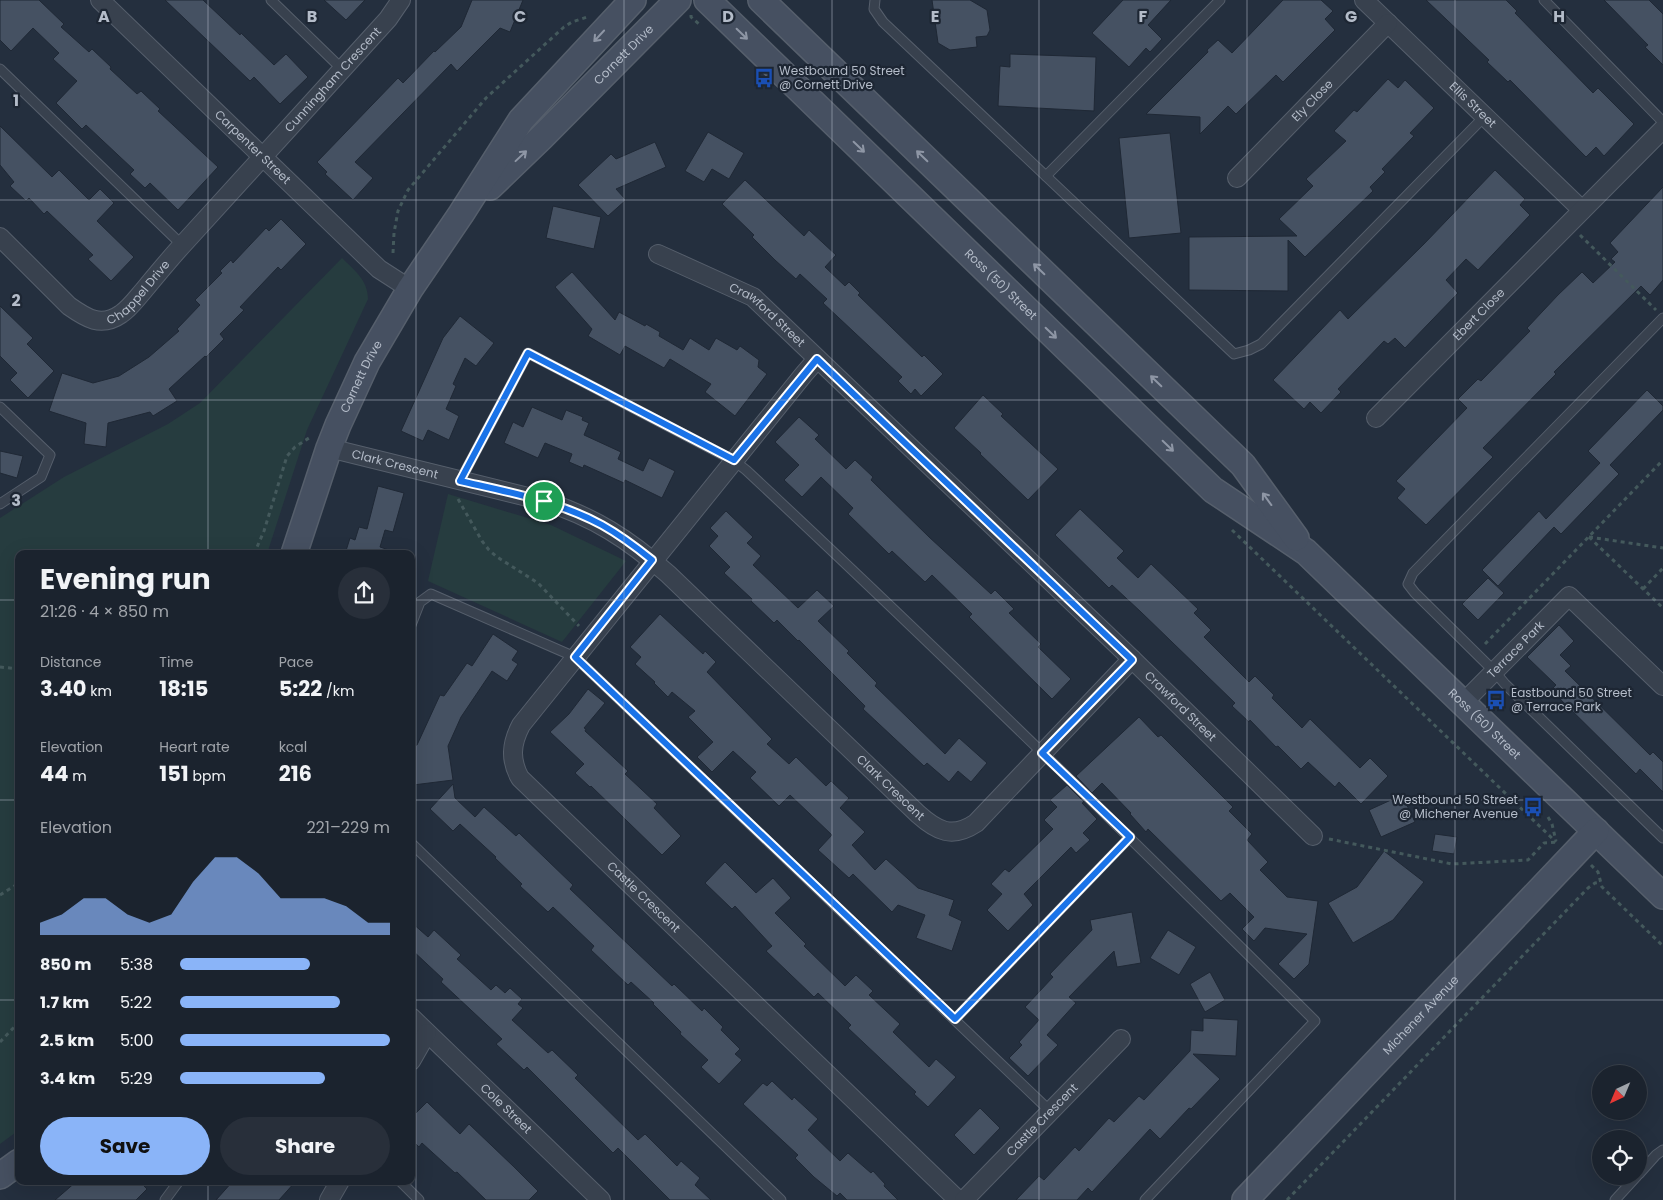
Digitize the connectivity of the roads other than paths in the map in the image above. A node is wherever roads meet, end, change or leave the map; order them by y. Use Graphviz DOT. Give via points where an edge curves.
graph roads {
  1 [pos="100,0"];
  2 [pos="271,0"];
  3 [pos="402,0"];
  4 [pos="632,0"];
  5 [pos="678,0"];
  6 [pos="708,0"];
  7 [pos="761,0"];
  8 [pos="875,0"];
  9 [pos="1220,0"];
  10 [pos="1364,0"];
  11 [pos="1544,0"];
  12 [pos="1388,24"];
  13 [pos="0,69"];
  14 [pos="342,69"];
  15 [pos="1485,116"];
  16 [pos="1663,122"];
  17 [pos="1663,129"];
  18 [pos="263,158"];
  19 [pos="1046,176"];
  20 [pos="1237,178"];
  21 [pos="1582,210"];
  22 [pos="461,214"];
  23 [pos="0,237"];
  24 [pos="182,245"];
  25 [pos="658,254"];
  26 [pos="410,289"];
  27 [pos="1663,319"];
  28 [pos="817,359"];
  29 [pos="0,407"];
  30 [pos="1376,418"];
  31 [pos="320,441"];
  32 [pos="734,460"];
  33 [pos="454,479"];
  34 [pos="0,504"];
  35 [pos="295,550"];
  36 [pos="1306,552"];
  37 [pos="652,560"];
  38 [pos="415,615"];
  39 [pos="575,657"];
  40 [pos="1132,660"];
  41 [pos="1494,671"];
  42 [pos="1663,686"];
  43 [pos="1463,703"];
  44 [pos="1042,753"];
  45 [pos="1596,831"];
  46 [pos="1313,836"];
  47 [pos="1130,837"];
  48 [pos="1663,838"];
  49 [pos="415,847"];
  50 [pos="1663,896"];
  51 [pos="955,1019"];
  52 [pos="415,1021"];
  53 [pos="428,1033"];
  54 [pos="1121,1038"];
  55 [pos="415,1054"];
  56 [pos="1050,1112"];
  57 [pos="1663,1150"];
  58 [pos="15,1165"];
  59 [pos="1647,1165"];
  60 [pos="0,1176"];
  61 [pos="176,1185"];
  62 [pos="338,1185"];
  63 [pos="404,1185"];
  64 [pos="1629,1185"];
  65 [pos="165,1200"];
  66 [pos="329,1200"];
  67 [pos="419,1200"];
  68 [pos="601,1200"];
  69 [pos="781,1200"];
  70 [pos="958,1200"];
  71 [pos="964,1200"];
  72 [pos="1145,1200"];
  73 [pos="1245,1200"];
  74 [pos="1615,1200"];
  1 -- 18 [label="street, Carpenter Street"];
  2 -- 14 [label="lane"];
  3 -- 14 [label="street, Cunningham Crescent"];
  4 -- 22 [label="main road, Cornett Drive, one-way" via="521,120"];
  22 -- 5 [label="main road, Cornett Drive, one-way"];
  6 -- 36 [label="main road, Ross (50) Street, one-way" via="1214,490"];
  36 -- 7 [label="main road, Ross (50) Street, one-way" via="1242,465"];
  8 -- 19 [label="lane" via="874,9 883,22"];
  9 -- 19 [label="lane"];
  10 -- 12 [label="street, Ellis Street"];
  11 -- 16 [label="lane"];
  12 -- 15 [label="street, Ellis Street"];
  12 -- 20 [label="street, Ely Close"];
  13 -- 24 [label="lane"];
  14 -- 18 [label="street, Cunningham Crescent"];
  15 -- 19 [label="lane" via="1261,344 1234,354"];
  15 -- 21 [label="street, Ellis Street"];
  17 -- 21 [label="street, Ebert Close"];
  18 -- 24 [label="street, Chappel Drive"];
  18 -- 26 [label="street, Carpenter Street" via="378,269"];
  21 -- 30 [label="street, Ebert Close"];
  22 -- 26 [label="main road, Cornett Drive"];
  23 -- 24 [label="street, Chappel Drive" via="69,306 89,320 100,321 120,315 131,305"];
  25 -- 28 [label="street, Crawford Street" via="753,297"];
  26 -- 31 [label="main road, Cornett Drive"];
  27 -- 41 [label="lane" via="1410,578 1408,584 1415,593"];
  28 -- 32 [label="street"];
  28 -- 40 [label="street, Crawford Street"];
  29 -- 34 [label="lane" via="50,455 41,477"];
  31 -- 33 [label="street, Clark Crescent"];
  31 -- 35 [label="main road, Cornett Drive"];
  32 -- 33 [label="lane" via="528,353"];
  32 -- 37 [label="street"];
  32 -- 44 [label="lane" via="874,589"];
  33 -- 37 [label="street, Clark Crescent" via="544,501 578,514 624,538"];
  36 -- 43 [label="main road, Ross (50) Street"];
  37 -- 39 [label="street, Castle Crescent"];
  37 -- 44 [label="street, Clark Crescent" via="936,828 955,831 976,823"];
  38 -- 39 [label="lane" via="420,602 431,594"];
  39 -- 51 [label="lane"];
  39 -- 70 [label="street, Castle Crescent" via="516,733 512,752 520,778"];
  40 -- 44 [label="street, Clark Crescent"];
  40 -- 46 [label="street, Crawford Street"];
  41 -- 42 [label="street, Terrace Park" via="1569,596"];
  41 -- 43 [label="street, Terrace Park"];
  41 -- 48 [label="lane"];
  43 -- 45 [label="main road, Ross (50) Street"];
  44 -- 47 [label="lane"];
  45 -- 50 [label="main road, Ross (50) Street"];
  45 -- 73 [label="main road, Michener Avenue"];
  47 -- 51 [label="lane"];
  47 -- 72 [label="lane" via="1315,1020"];
  49 -- 69 [label="lane"];
  51 -- 56 [label="lane"];
  52 -- 53 [label="street, Cole Street"];
  53 -- 55 [label="street"];
  53 -- 68 [label="street, Cole Street"];
  54 -- 56 [label="street, Castle Crescent"];
  56 -- 71 [label="street, Castle Crescent"];
  57 -- 59 [label="lane"];
  58 -- 60 [label="main road"];
  61 -- 65 [label="lane"];
  62 -- 66 [label="street"];
  63 -- 67 [label="lane"];
  64 -- 74 [label="lane"];
}
